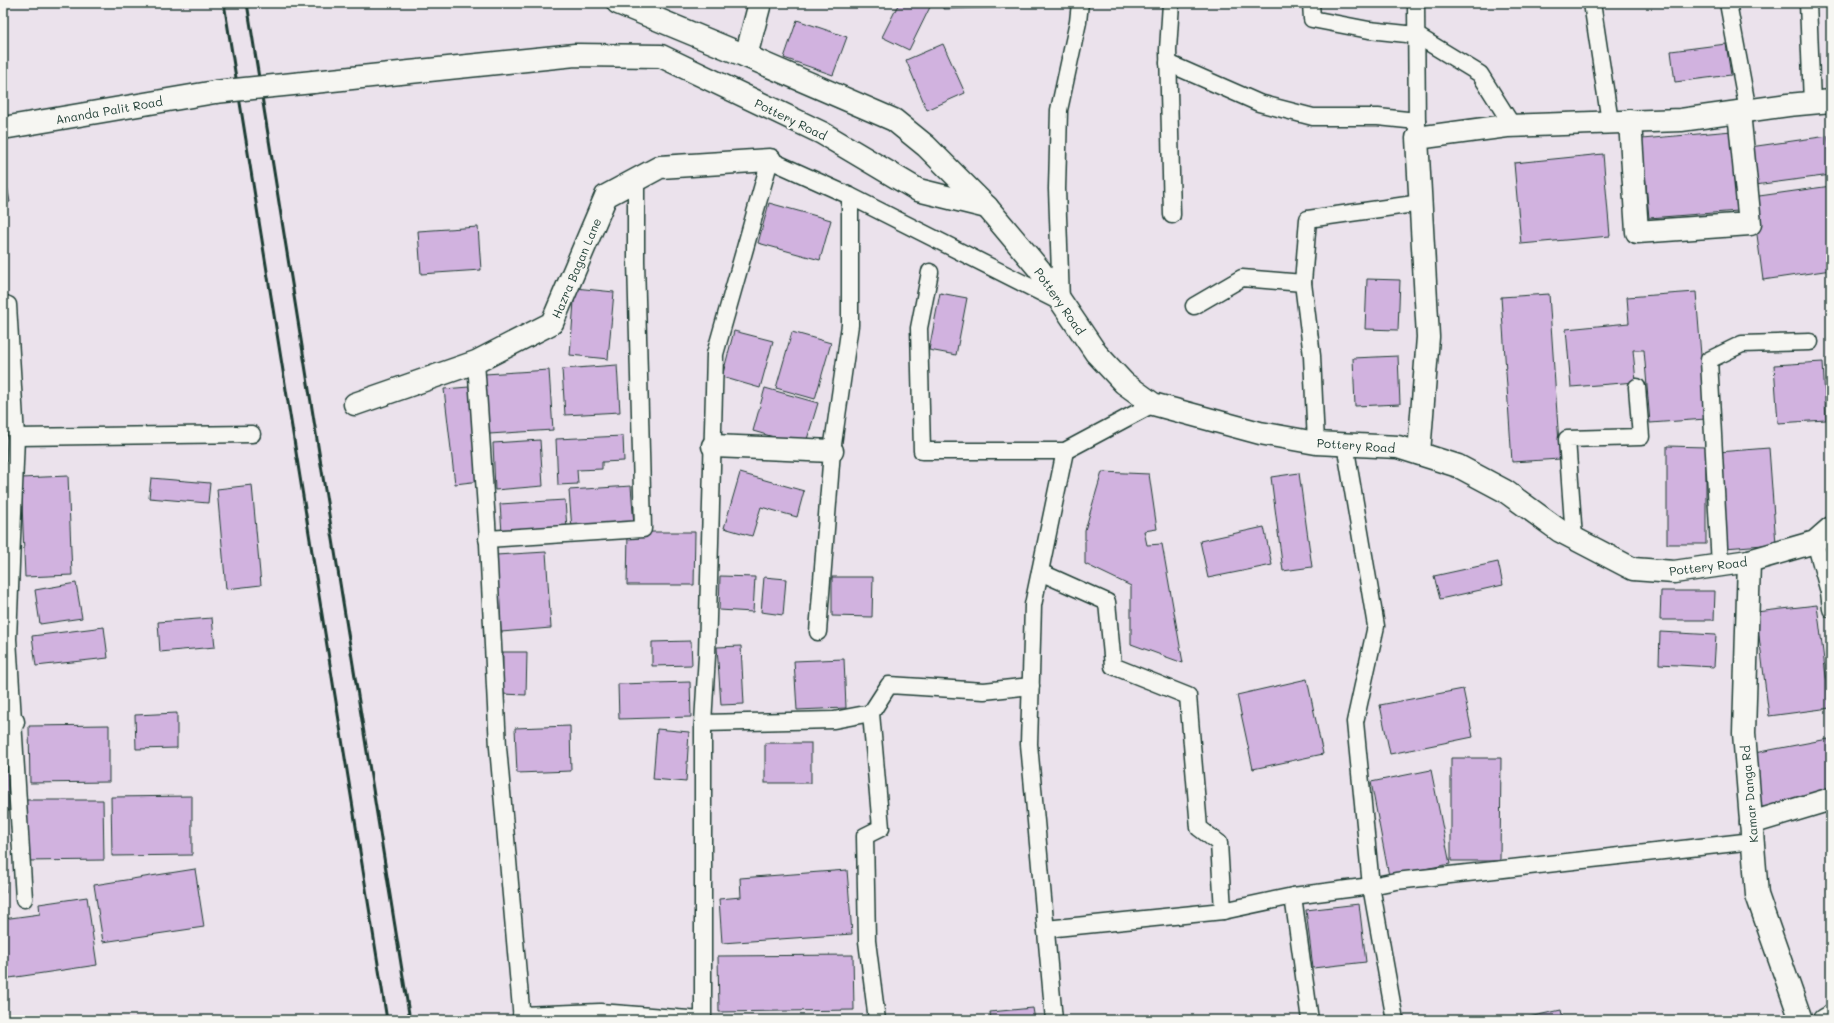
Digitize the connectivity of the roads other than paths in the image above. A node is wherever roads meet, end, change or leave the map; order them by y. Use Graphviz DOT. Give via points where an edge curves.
graph roads {
  1 [pos="618,3"];
  2 [pos="760,3"];
  3 [pos="1080,3"];
  4 [pos="1171,3"];
  5 [pos="1311,3"];
  6 [pos="1416,3"];
  7 [pos="1592,3"];
  8 [pos="1728,3"];
  9 [pos="1808,3"];
  10 [pos="1416,35"];
  11 [pos="661,56"];
  12 [pos="746,56"];
  13 [pos="1168,63"];
  14 [pos="1822,102"];
  15 [pos="1744,111"];
  16 [pos="1620,122"];
  17 [pos="1512,125"];
  18 [pos="3,128"];
  19 [pos="1417,129"];
  20 [pos="770,160"];
  21 [pos="636,180"];
  22 [pos="850,196"];
  23 [pos="1421,203"];
  24 [pos="987,207"];
  25 [pos="1172,215"];
  26 [pos="930,272"];
  27 [pos="1303,283"];
  28 [pos="1062,302"];
  29 [pos="3,303"];
  30 [pos="1194,306"];
  31 [pos="1810,342"];
  32 [pos="476,362"];
  33 [pos="1637,387"];
  34 [pos="356,404"];
  35 [pos="1152,404"];
  36 [pos="252,434"];
  37 [pos="16,437"];
  38 [pos="1316,443"];
  39 [pos="1345,444"];
  40 [pos="712,446"];
  41 [pos="832,451"];
  42 [pos="1065,452"];
  43 [pos="1419,453"];
  44 [pos="1823,535"];
  45 [pos="1574,538"];
  46 [pos="487,539"];
  47 [pos="1749,561"];
  48 [pos="1720,566"];
  49 [pos="1040,572"];
  50 [pos="1831,609"];
  51 [pos="818,632"];
  52 [pos="1031,686"];
  53 [pos="871,713"];
  54 [pos="8,722"];
  55 [pos="703,723"];
  56 [pos="1831,799"];
  57 [pos="1752,832"];
  58 [pos="1371,886"];
  59 [pos="1293,896"];
  60 [pos="24,899"];
  61 [pos="1223,911"];
  62 [pos="1046,929"];
  63 [pos="1831,1016"];
  64 [pos="522,1018"];
  65 [pos="702,1020"];
  66 [pos="877,1020"];
  67 [pos="1054,1020"];
  68 [pos="1310,1020"];
  69 [pos="1395,1020"];
  70 [pos="1801,1020"];
  71 [pos="1824,1020"];
  1 -- 12 [label="street, Pottery Road"];
  2 -- 12 [label="street"];
  3 -- 28 [label="lane" via="1059,110 1057,189"];
  4 -- 13 [label="lane"];
  5 -- 10 [label="lane" via="1312,19 1369,30"];
  6 -- 10 [label="lane"];
  7 -- 16 [label="lane"];
  8 -- 15 [label="lane"];
  9 -- 14 [label="lane"];
  10 -- 17 [label="lane" via="1480,74"];
  10 -- 19 [label="lane"];
  11 -- 18 [label="street, Ananda Palit Road, bridge" via="575,55 215,92"];
  11 -- 24 [label="street, Pottery Road" via="822,133 918,190"];
  12 -- 24 [label="street, Pottery Road" via="894,120 926,146"];
  13 -- 19 [label="lane" via="1259,103 1314,117 1378,117"];
  13 -- 25 [label="lane"];
  14 -- 15 [label="street"];
  15 -- 16 [label="street" via="1681,120"];
  15 -- 16 [label="street" via="1750,224 1637,232"];
  16 -- 17 [label="street"];
  17 -- 19 [label="street"];
  19 -- 23 [label="street"];
  20 -- 21 [label="street, Hazra Bagan Lane" via="660,167"];
  20 -- 22 [label="lane"];
  20 -- 40 [label="lane" via="715,354"];
  21 -- 32 [label="street, Hazra Bagan Lane" via="606,196 552,323"];
  21 -- 46 [label="lane" via="643,529"];
  22 -- 28 [label="lane"];
  22 -- 41 [label="lane" via="850,325"];
  23 -- 27 [label="lane" via="1308,219"];
  23 -- 43 [label="street" via="1428,337"];
  24 -- 28 [label="street, Pottery Road"];
  26 -- 42 [label="lane" via="919,328 922,451"];
  27 -- 30 [label="lane" via="1242,278"];
  27 -- 38 [label="lane" via="1312,356"];
  28 -- 35 [label="street, Pottery Road" via="1096,353 1124,383"];
  29 -- 37 [label="lane" via="8,305"];
  31 -- 48 [label="lane" via="1742,344 1709,360"];
  32 -- 34 [label="street, Hazra Bagan Lane"];
  32 -- 46 [label="lane"];
  33 -- 45 [label="lane" via="1641,437 1567,439"];
  35 -- 38 [label="street, Pottery Road" via="1260,433"];
  35 -- 42 [label="lane"];
  36 -- 37 [label="lane"];
  37 -- 54 [label="lane" via="8,639"];
  38 -- 39 [label="street, Pottery Road"];
  39 -- 43 [label="street, Pottery Road" via="1398,447"];
  39 -- 58 [label="lane" via="1376,626 1355,722"];
  40 -- 41 [label="street"];
  40 -- 55 [label="lane"];
  41 -- 51 [label="lane"];
  42 -- 49 [label="lane"];
  43 -- 45 [label="street, Pottery Road" via="1458,466 1505,491 1560,531"];
  44 -- 47 [label="street, Pottery Road"];
  44 -- 50 [label="lane"];
  45 -- 48 [label="street, Pottery Road" via="1633,569 1674,572"];
  46 -- 64 [label="lane" via="498,747"];
  47 -- 48 [label="street, Pottery Road"];
  47 -- 57 [label="street, Kamar Danga Rd" via="1744,733"];
  49 -- 52 [label="lane" via="1033,605"];
  49 -- 61 [label="lane" via="1107,602 1113,666 1188,696 1198,828 1218,843"];
  52 -- 53 [label="lane" via="984,691 888,685"];
  52 -- 62 [label="lane" via="1029,744"];
  53 -- 55 [label="lane" via="834,720"];
  53 -- 66 [label="lane" via="881,828 865,836 867,941"];
  54 -- 60 [label="lane"];
  55 -- 65 [label="lane"];
  56 -- 57 [label="street"];
  57 -- 58 [label="lane"];
  57 -- 70 [label="street, Kamar Danga Rd" via="1757,895"];
  58 -- 59 [label="lane"];
  58 -- 69 [label="lane"];
  59 -- 61 [label="lane"];
  59 -- 68 [label="lane"];
  61 -- 62 [label="lane"];
  62 -- 67 [label="lane"];
  63 -- 71 [label="street"];
  64 -- 65 [label="lane" via="600,1012"];
}
